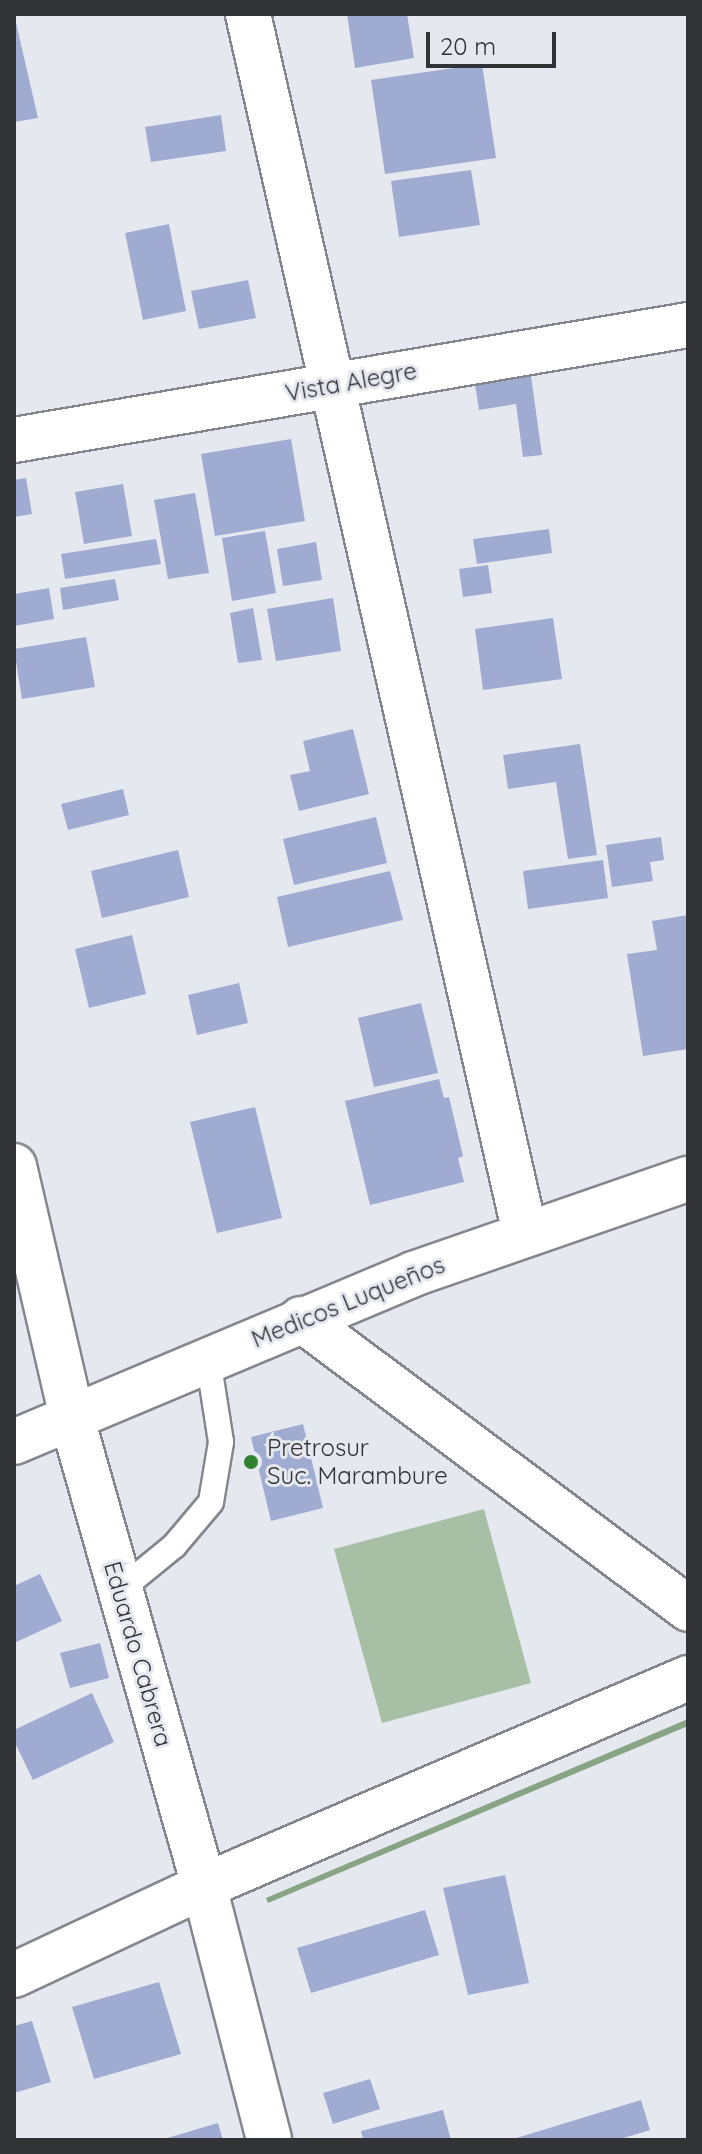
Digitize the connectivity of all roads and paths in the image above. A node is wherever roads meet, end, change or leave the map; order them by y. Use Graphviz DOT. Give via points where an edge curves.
graph roads {
  1 [pos="248,14"];
  2 [pos="688,325"];
  3 [pos="332,386"];
  4 [pos="14,440"];
  5 [pos="14,1166"];
  6 [pos="688,1179"];
  7 [pos="525,1233"];
  8 [pos="301,1319"];
  9 [pos="208,1359"];
  10 [pos="72,1416"];
  11 [pos="14,1442"];
  12 [pos="120,1590"];
  13 [pos="688,1609"];
  14 [pos="688,1678"];
  15 [pos="204,1886"];
  16 [pos="14,1975"];
  17 [pos="269,2140"];
  1 -- 3 [label="street"];
  2 -- 3 [label="street, Vista Alegre"];
  3 -- 4 [label="street, Vista Alegre"];
  3 -- 7 [label="street"];
  5 -- 10 [label="street, Eduardo Cabrera"];
  6 -- 7 [label="street, Medicos Luqueños"];
  7 -- 8 [label="street, Medicos Luqueños"];
  8 -- 9 [label="street, Medicos Luqueños"];
  8 -- 13 [label="street"];
  9 -- 10 [label="street, Medicos Luqueños"];
  9 -- 12 [label="lane" via="221,1442 211,1502 174,1546"];
  10 -- 11 [label="street, Medicos Luqueños"];
  10 -- 12 [label="street, Eduardo Cabrera"];
  12 -- 15 [label="street, Eduardo Cabrera"];
  14 -- 15 [label="street"];
  15 -- 16 [label="street"];
  15 -- 17 [label="street, Eduardo Cabrera"];
}
